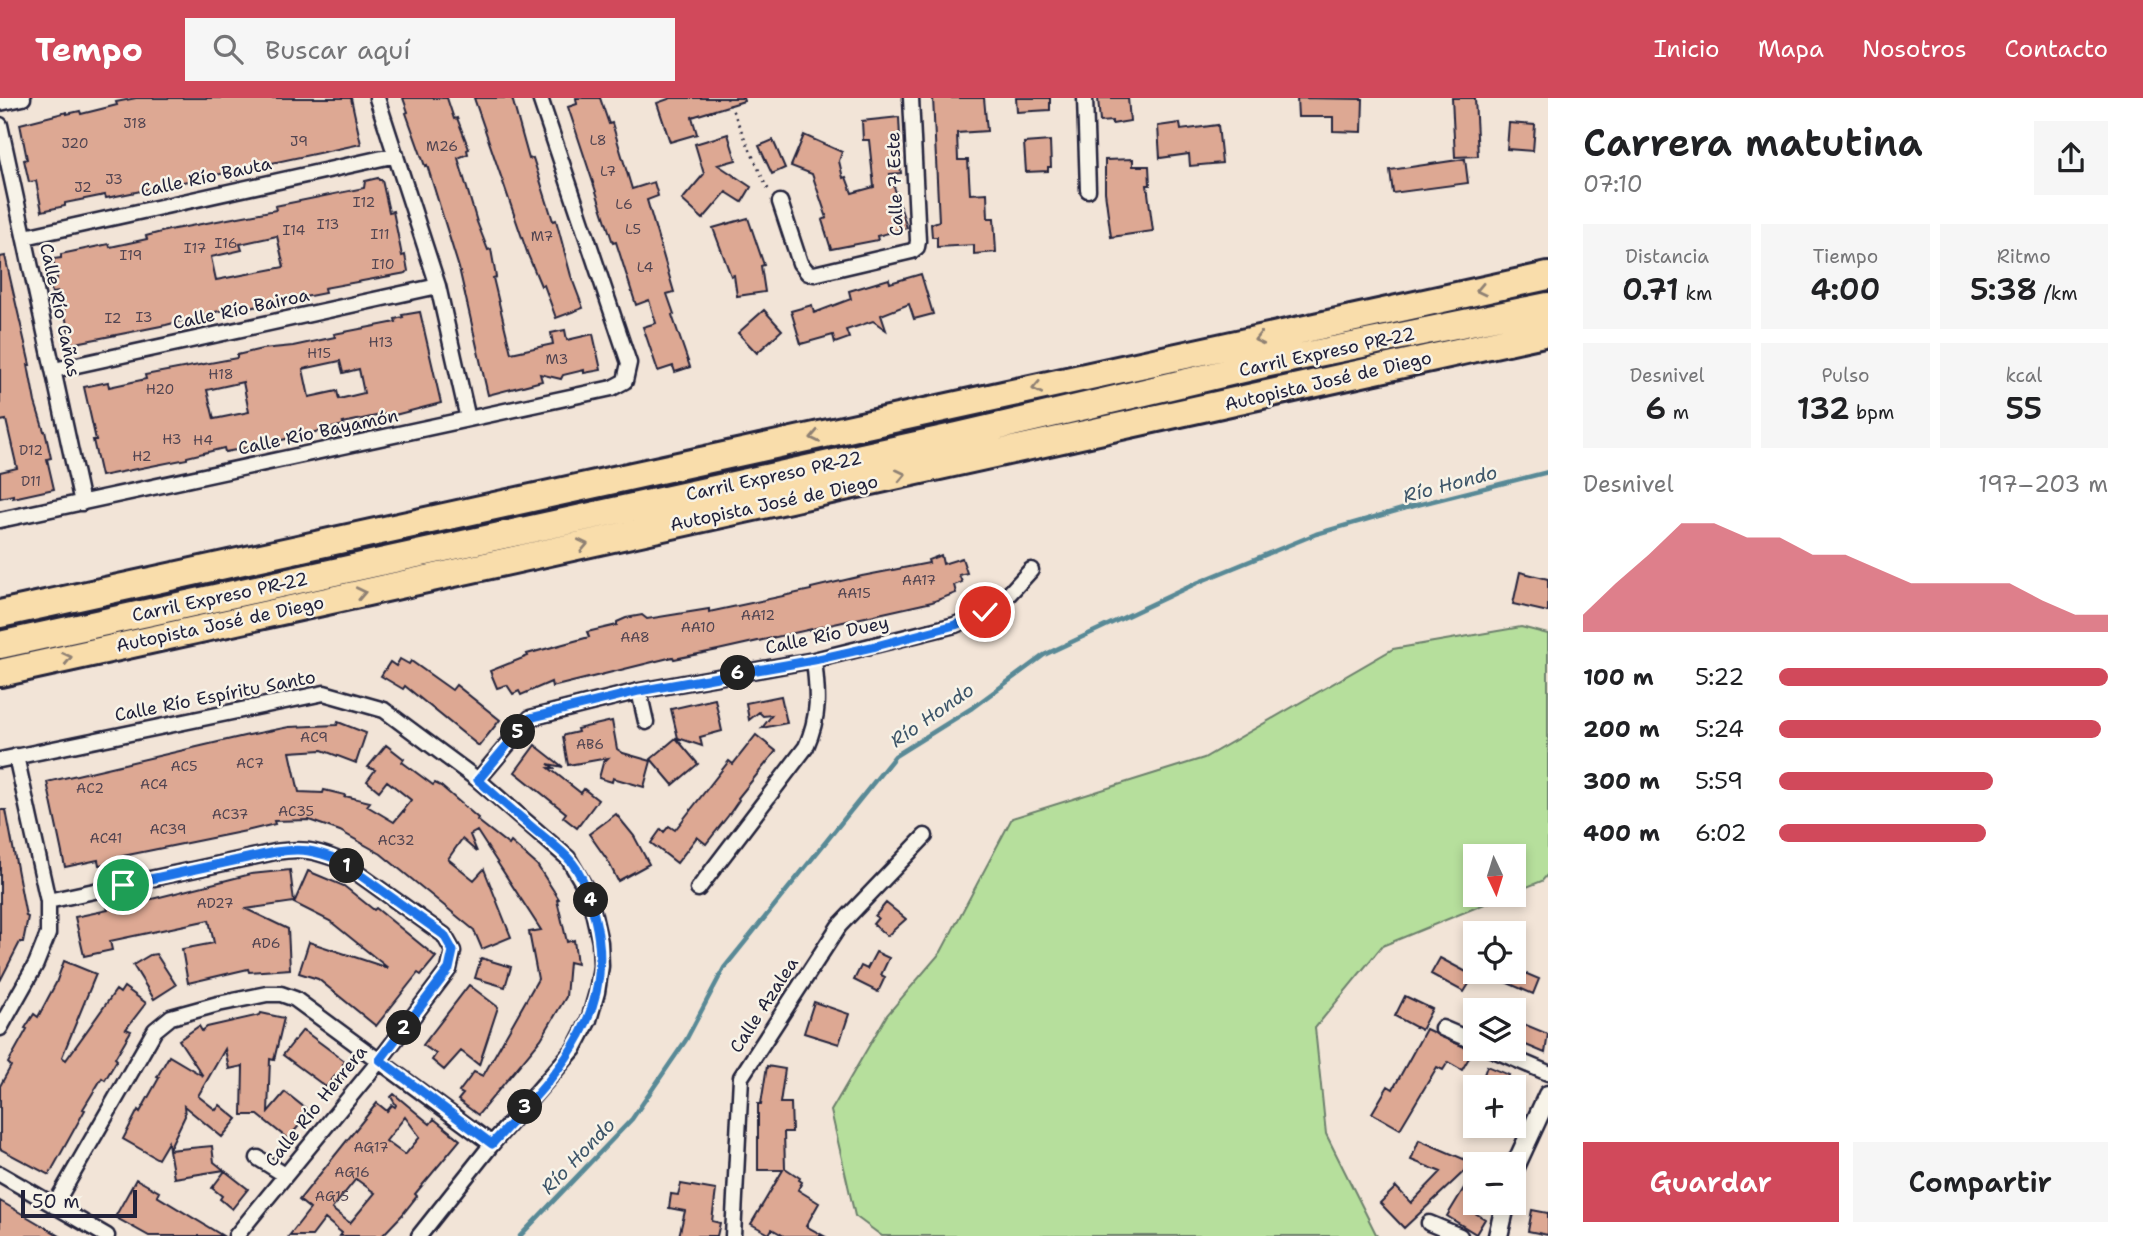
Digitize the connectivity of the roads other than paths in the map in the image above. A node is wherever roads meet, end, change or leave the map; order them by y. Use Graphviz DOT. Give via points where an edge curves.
graph roads {
  1 [pos="23,98"];
  2 [pos="377,98"];
  3 [pos="540,98"];
  4 [pos="911,98"];
  5 [pos="1085,98"];
  6 [pos="0,103"];
  7 [pos="0,125"];
  8 [pos="396,155"];
  9 [pos="1088,190"];
  10 [pos="780,202"];
  11 [pos="25,237"];
  12 [pos="1548,276"];
  13 [pos="438,286"];
  14 [pos="1548,306"];
  15 [pos="1548,332"];
  16 [pos="54,370"];
  17 [pos="468,419"];
  18 [pos="82,503"];
  19 [pos="0,520"];
  20 [pos="1031,570"];
  21 [pos="0,614"];
  22 [pos="0,645"];
  23 [pos="814,660"];
  24 [pos="0,673"];
  25 [pos="639,691"];
  26 [pos="646,722"];
  27 [pos="16,756"];
  28 [pos="0,760"];
  29 [pos="478,780"];
  30 [pos="925,836"];
  31 [pos="698,888"];
  32 [pos="48,901"];
  33 [pos="0,1028"];
  34 [pos="1442,1028"];
  35 [pos="1463,1037"];
  36 [pos="380,1060"];
  37 [pos="1520,1061"];
  38 [pos="1548,1073"];
  39 [pos="1548,1096"];
  40 [pos="492,1144"];
  41 [pos="1522,1152"];
  42 [pos="258,1158"];
  43 [pos="0,1174"];
  44 [pos="285,1175"];
  45 [pos="54,1206"];
  46 [pos="1503,1215"];
  47 [pos="1429,1223"];
  48 [pos="107,1236"];
  49 [pos="236,1236"];
  50 [pos="419,1236"];
  51 [pos="733,1236"];
  52 [pos="1460,1236"];
  53 [pos="1497,1236"];
  1 -- 6 [label="street"];
  2 -- 8 [label="street"];
  3 -- 17 [label="street, Calle Río Bayamón" via="629,363 625,381 612,388"];
  4 -- 10 [label="street, Calle 7 Este" via="918,241 912,251 808,273 800,263"];
  5 -- 9 [label="street"];
  7 -- 11 [label="street, Calle Río Cañas"];
  8 -- 11 [label="street, Calle Río Bauta"];
  8 -- 13 [label="street"];
  11 -- 16 [label="street, Calle Río Cañas"];
  12 -- 21 [label="highway, one-way"];
  13 -- 16 [label="street, Calle Río Bairoa"];
  13 -- 17 [label="street"];
  14 -- 22 [label="highway, Carril Expreso PR-22" via="1264,364 958,436"];
  24 -- 15 [label="highway, Autopista José de Diego, one-way"];
  16 -- 18 [label="street, Calle Río Cañas"];
  17 -- 18 [label="street, Calle Río Bayamón"];
  18 -- 19 [label="street, Calle Río Bayamón"];
  20 -- 23 [label="street, Calle Río Duey" via="985,612 955,625"];
  23 -- 25 [label="street, Calle Río Duey"];
  23 -- 31 [label="street" via="819,701 806,747"];
  25 -- 26 [label="street"];
  25 -- 29 [label="street, Calle Río Duey" via="530,718"];
  27 -- 28 [label="street, Calle Río Espíritu Santo"];
  27 -- 29 [label="street, Calle Río Espíritu Santo" via="324,693 384,710"];
  27 -- 32 [label="street"];
  29 -- 40 [label="street, Calle Río Espíritu Santo" via="568,858 589,894 601,967 589,1020 574,1049"];
  30 -- 51 [label="street, Calle Azalea" via="839,926 740,1077"];
  32 -- 33 [label="street" via="48,934"];
  32 -- 36 [label="street, Calle Río Herrera" via="275,852 299,849 339,860 444,935 453,951 449,969"];
  34 -- 35 [label="street"];
  36 -- 40 [label="street"];
  36 -- 44 [label="street, Calle Río Herrera"];
  36 -- 45 [label="street" via="282,994 248,997 171,1017 155,1031"];
  37 -- 38 [label="street"];
  39 -- 41 [label="street"];
  40 -- 50 [label="street, Calle Río Espíritu Santo"];
  42 -- 44 [label="street"];
  43 -- 45 [label="street"];
  44 -- 49 [label="street, Calle Río Herrera"];
  45 -- 48 [label="street"];
  46 -- 53 [label="street"];
  47 -- 52 [label="street"];
}
